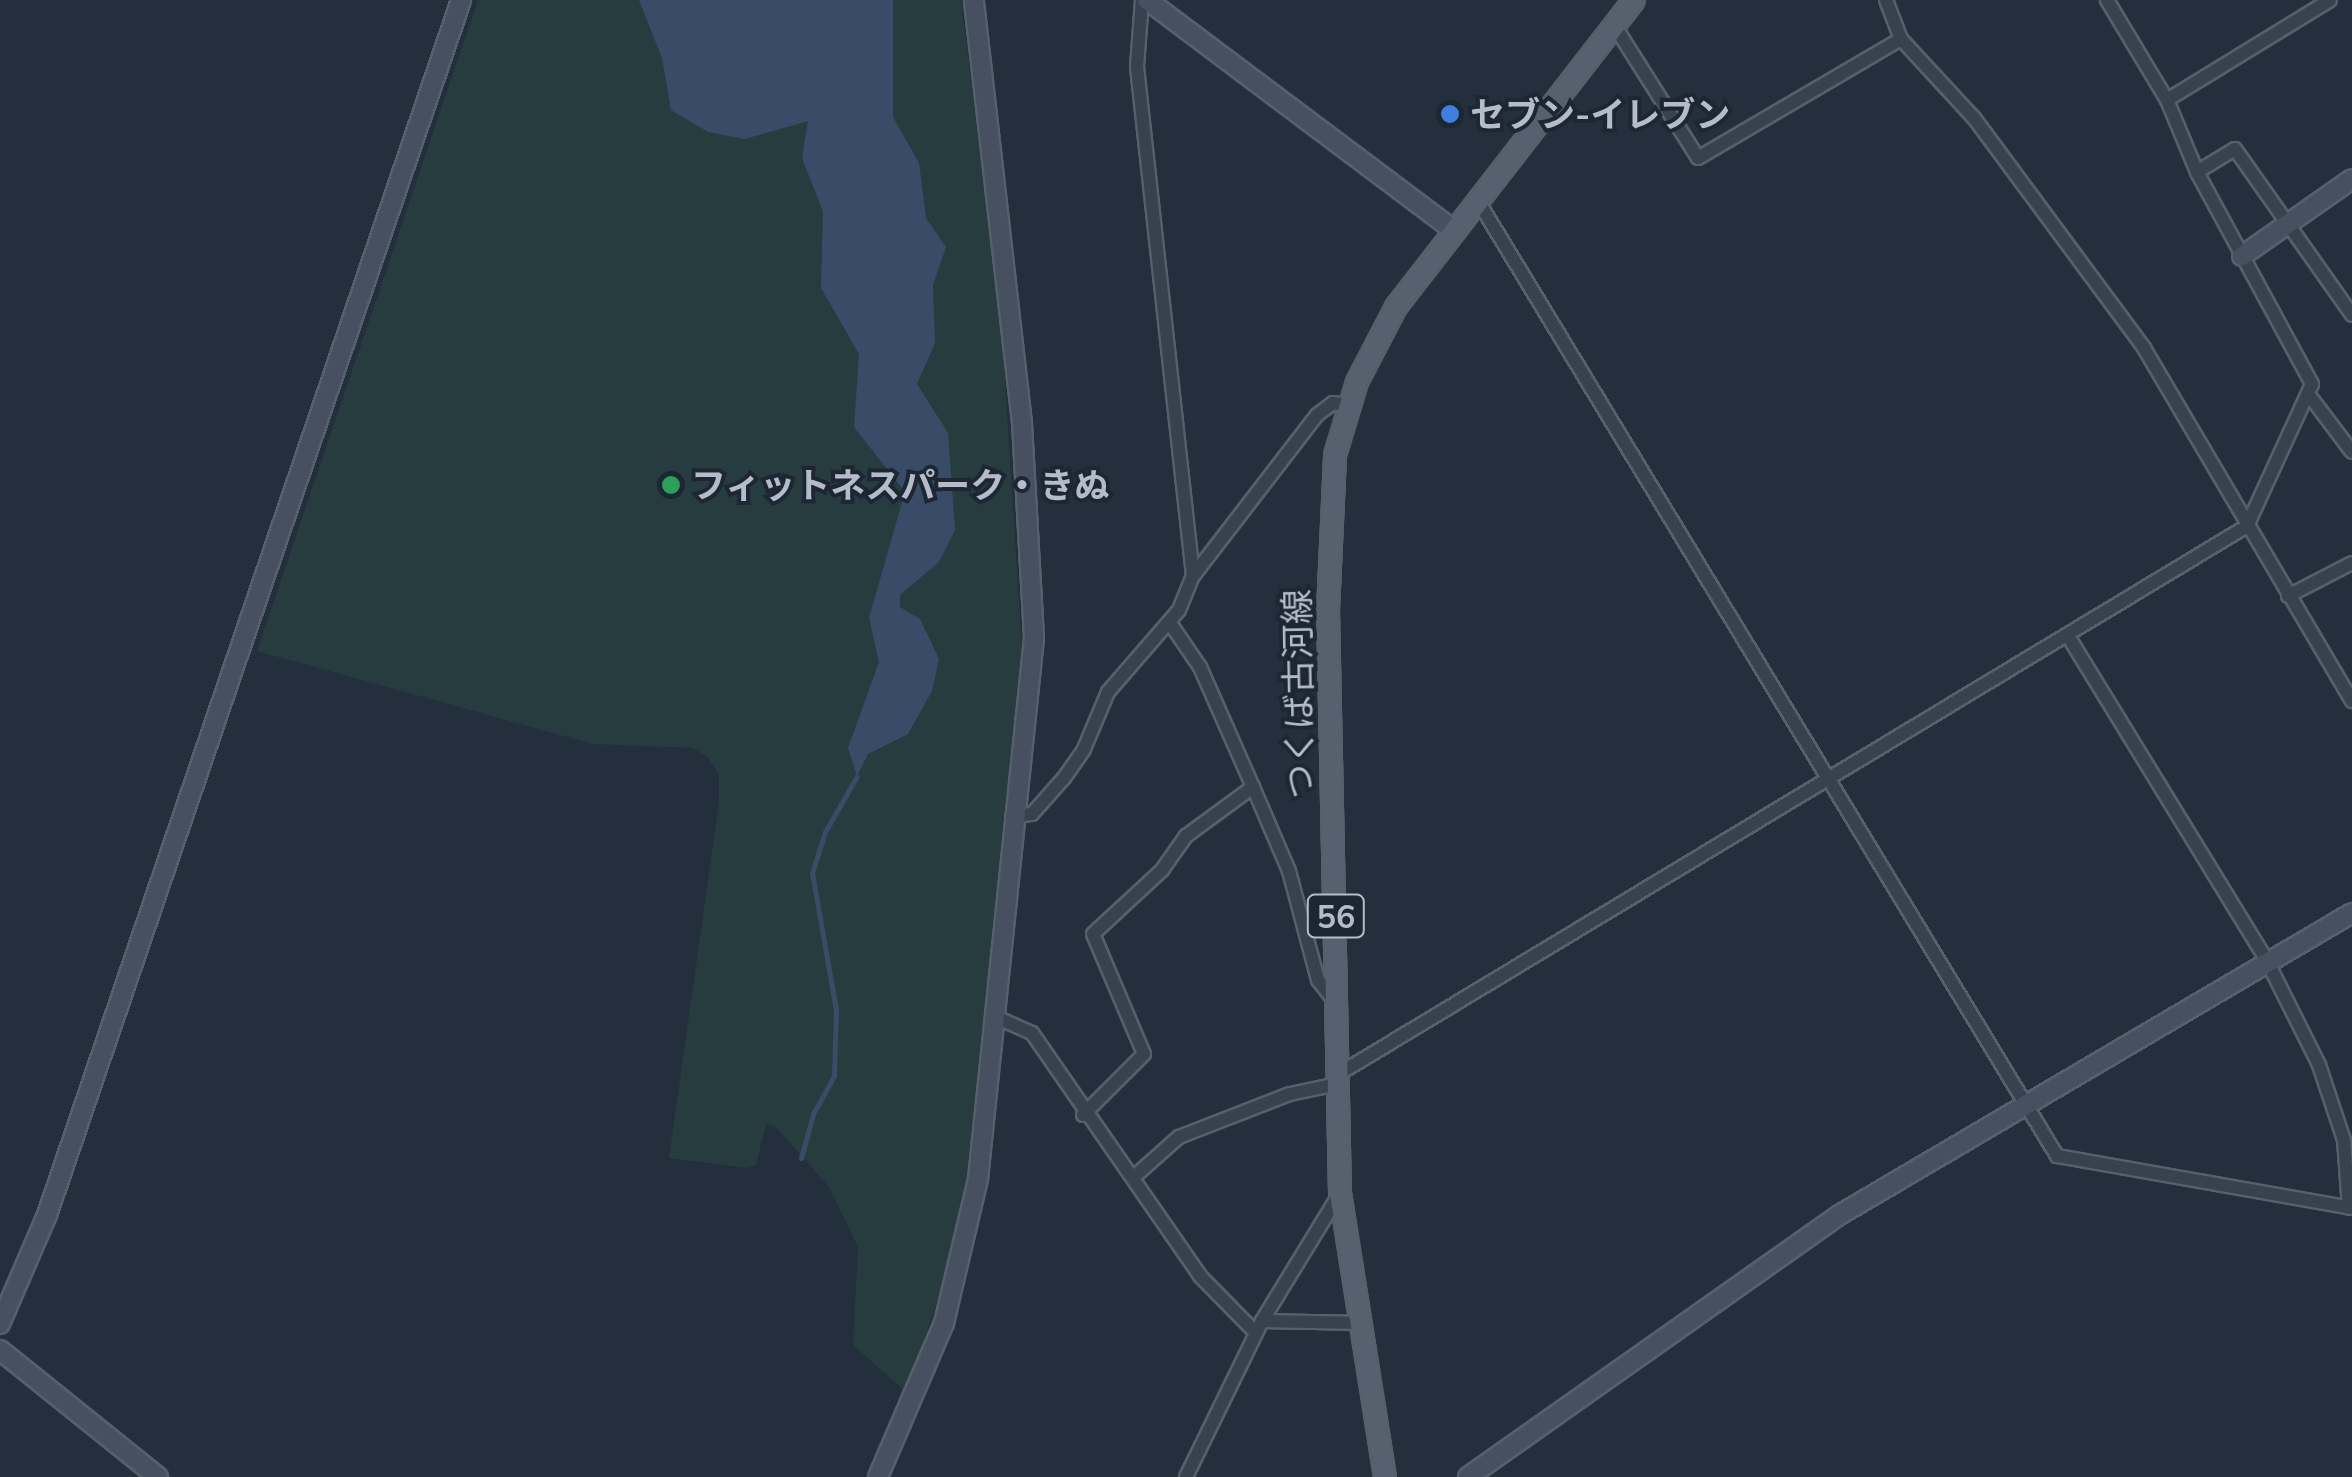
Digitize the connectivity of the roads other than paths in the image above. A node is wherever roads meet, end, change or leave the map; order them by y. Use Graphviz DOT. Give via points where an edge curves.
graph roads {
  1 [pos="461,0"];
  2 [pos="974,0"];
  3 [pos="1144,0"];
  4 [pos="1634,0"];
  5 [pos="1886,0"];
  6 [pos="2107,0"];
  7 [pos="2330,0"];
  8 [pos="1614,26"];
  9 [pos="1901,39"];
  10 [pos="2166,100"];
  11 [pos="2196,172"];
  12 [pos="2352,179"];
  13 [pos="1478,202"];
  14 [pos="2288,221"];
  15 [pos="1455,231"];
  16 [pos="2242,256"];
  17 [pos="2352,315"];
  18 [pos="2309,395"];
  19 [pos="1348,405"];
  20 [pos="2352,452"];
  21 [pos="2247,526"];
  22 [pos="2352,563"];
  23 [pos="1193,576"];
  24 [pos="2288,596"];
  25 [pos="1170,622"];
  26 [pos="2068,636"];
  27 [pos="2352,701"];
  28 [pos="1826,779"];
  29 [pos="1253,787"];
  30 [pos="1012,816"];
  31 [pos="2352,913"];
  32 [pos="2268,964"];
  33 [pos="1338,1004"];
  34 [pos="998,1018"];
  35 [pos="1337,1079"];
  36 [pos="2024,1107"];
  37 [pos="1083,1115"];
  38 [pos="1135,1176"];
  39 [pos="1340,1193"];
  40 [pos="2350,1208"];
  41 [pos="1366,1323"];
  42 [pos="0,1324"];
  43 [pos="1259,1327"];
  44 [pos="0,1350"];
  45 [pos="158,1477"];
  46 [pos="878,1477"];
  47 [pos="1186,1477"];
  48 [pos="1384,1477"];
  49 [pos="1468,1477"];
  1 -- 42 [label="street" via="47,1215"];
  2 -- 30 [label="street" via="1022,422 1034,600 1031,682"];
  3 -- 15 [label="street"];
  3 -- 23 [label="street" via="1136,67"];
  4 -- 8 [label="main road, つくば古河線 / 56"];
  5 -- 9 [label="street"];
  6 -- 10 [label="street"];
  7 -- 10 [label="street"];
  8 -- 9 [label="street" via="1698,158"];
  8 -- 13 [label="main road, つくば古河線 / 56"];
  9 -- 21 [label="street" via="1974,118 2144,348"];
  10 -- 11 [label="street"];
  11 -- 14 [label="street" via="2234,149"];
  11 -- 16 [label="street"];
  12 -- 14 [label="street"];
  13 -- 15 [label="main road, つくば古河線 / 56"];
  13 -- 28 [label="street"];
  14 -- 16 [label="street"];
  14 -- 17 [label="street"];
  15 -- 19 [label="main road, つくば古河線 / 56" via="1388,320"];
  16 -- 18 [label="street" via="2312,384"];
  18 -- 20 [label="street"];
  18 -- 21 [label="street"];
  19 -- 23 [label="street" via="1333,403 1317,414"];
  19 -- 33 [label="main road, つくば古河線 / 56" via="1328,507"];
  21 -- 24 [label="street"];
  21 -- 26 [label="street"];
  22 -- 24 [label="street"];
  23 -- 25 [label="street"];
  24 -- 27 [label="street"];
  25 -- 29 [label="street" via="1200,667"];
  25 -- 30 [label="street" via="1108,692 1084,749 1040,807 1026,817"];
  26 -- 28 [label="street"];
  26 -- 32 [label="street"];
  28 -- 35 [label="street"];
  28 -- 36 [label="street"];
  29 -- 33 [label="street" via="1289,871 1318,980"];
  29 -- 37 [label="street" via="1186,836 1162,870 1093,934 1144,1054"];
  30 -- 34 [label="street"];
  31 -- 32 [label="street"];
  32 -- 36 [label="street"];
  32 -- 40 [label="street" via="2318,1065 2344,1140"];
  33 -- 35 [label="main road, つくば古河線 / 56"];
  34 -- 37 [label="street" via="1032,1033"];
  34 -- 46 [label="street" via="978,1179 944,1323"];
  35 -- 38 [label="street" via="1179,1138"];
  35 -- 39 [label="main road, つくば古河線 / 56"];
  36 -- 40 [label="street" via="2057,1156"];
  36 -- 49 [label="street" via="1842,1214"];
  37 -- 38 [label="street"];
  38 -- 43 [label="street" via="1200,1276"];
  39 -- 41 [label="main road, つくば古河線 / 56"];
  39 -- 43 [label="street"];
  41 -- 43 [label="street"];
  41 -- 48 [label="main road, つくば古河線 / 56"];
  43 -- 47 [label="street"];
  44 -- 45 [label="street"];
}
